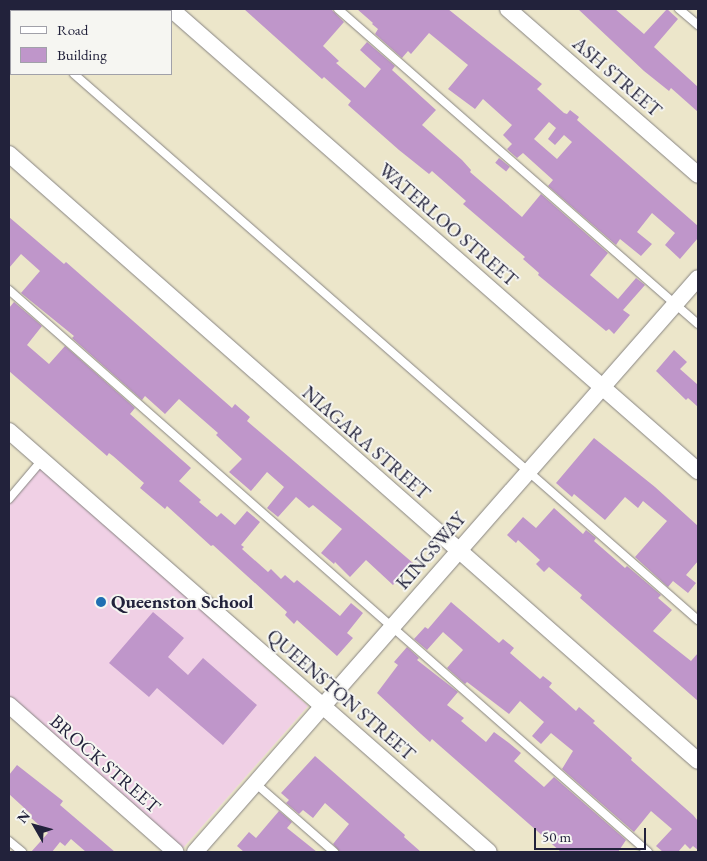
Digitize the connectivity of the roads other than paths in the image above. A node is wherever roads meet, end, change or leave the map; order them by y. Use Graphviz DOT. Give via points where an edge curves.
graph roads {
  1 [pos="171,9"];
  2 [pos="338,9"];
  3 [pos="508,9"];
  4 [pos="679,9"];
  5 [pos="698,25"];
  6 [pos="75,75"];
  7 [pos="9,154"];
  8 [pos="698,175"];
  9 [pos="698,278"];
  10 [pos="9,290"];
  11 [pos="676,304"];
  12 [pos="698,324"];
  13 [pos="603,388"];
  14 [pos="9,431"];
  15 [pos="42,460"];
  16 [pos="528,471"];
  17 [pos="698,471"];
  18 [pos="9,499"];
  19 [pos="458,550"];
  20 [pos="698,620"];
  21 [pos="391,627"];
  22 [pos="9,705"];
  23 [pos="322,705"];
  24 [pos="698,761"];
  25 [pos="255,783"];
  26 [pos="9,841"];
  27 [pos="22,852"];
  28 [pos="176,852"];
  29 [pos="195,852"];
  30 [pos="334,852"];
  31 [pos="489,852"];
  32 [pos="648,852"];
  1 -- 13 [label="street, WATERLOO STREET"];
  2 -- 11 [label="lane"];
  3 -- 8 [label="street, ASH STREET"];
  4 -- 5 [label="lane"];
  6 -- 16 [label="lane"];
  7 -- 19 [label="street, NIAGARA STREET"];
  9 -- 11 [label="street, KINGSWAY"];
  10 -- 21 [label="lane"];
  11 -- 12 [label="lane"];
  11 -- 13 [label="street, KINGSWAY"];
  13 -- 16 [label="street, KINGSWAY"];
  13 -- 17 [label="street, WATERLOO STREET"];
  14 -- 15 [label="street, QUEENSTON STREET"];
  15 -- 18 [label="lane"];
  15 -- 23 [label="street, QUEENSTON STREET"];
  16 -- 19 [label="street, KINGSWAY"];
  16 -- 20 [label="lane"];
  19 -- 21 [label="street, KINGSWAY"];
  19 -- 24 [label="street, NIAGARA STREET"];
  21 -- 23 [label="street, KINGSWAY"];
  21 -- 32 [label="lane"];
  22 -- 28 [label="street, BROCK STREET"];
  23 -- 25 [label="street, KINGSWAY"];
  23 -- 31 [label="street, QUEENSTON STREET"];
  25 -- 29 [label="street, KINGSWAY"];
  25 -- 30 [label="lane"];
  26 -- 27 [label="lane"];
}
